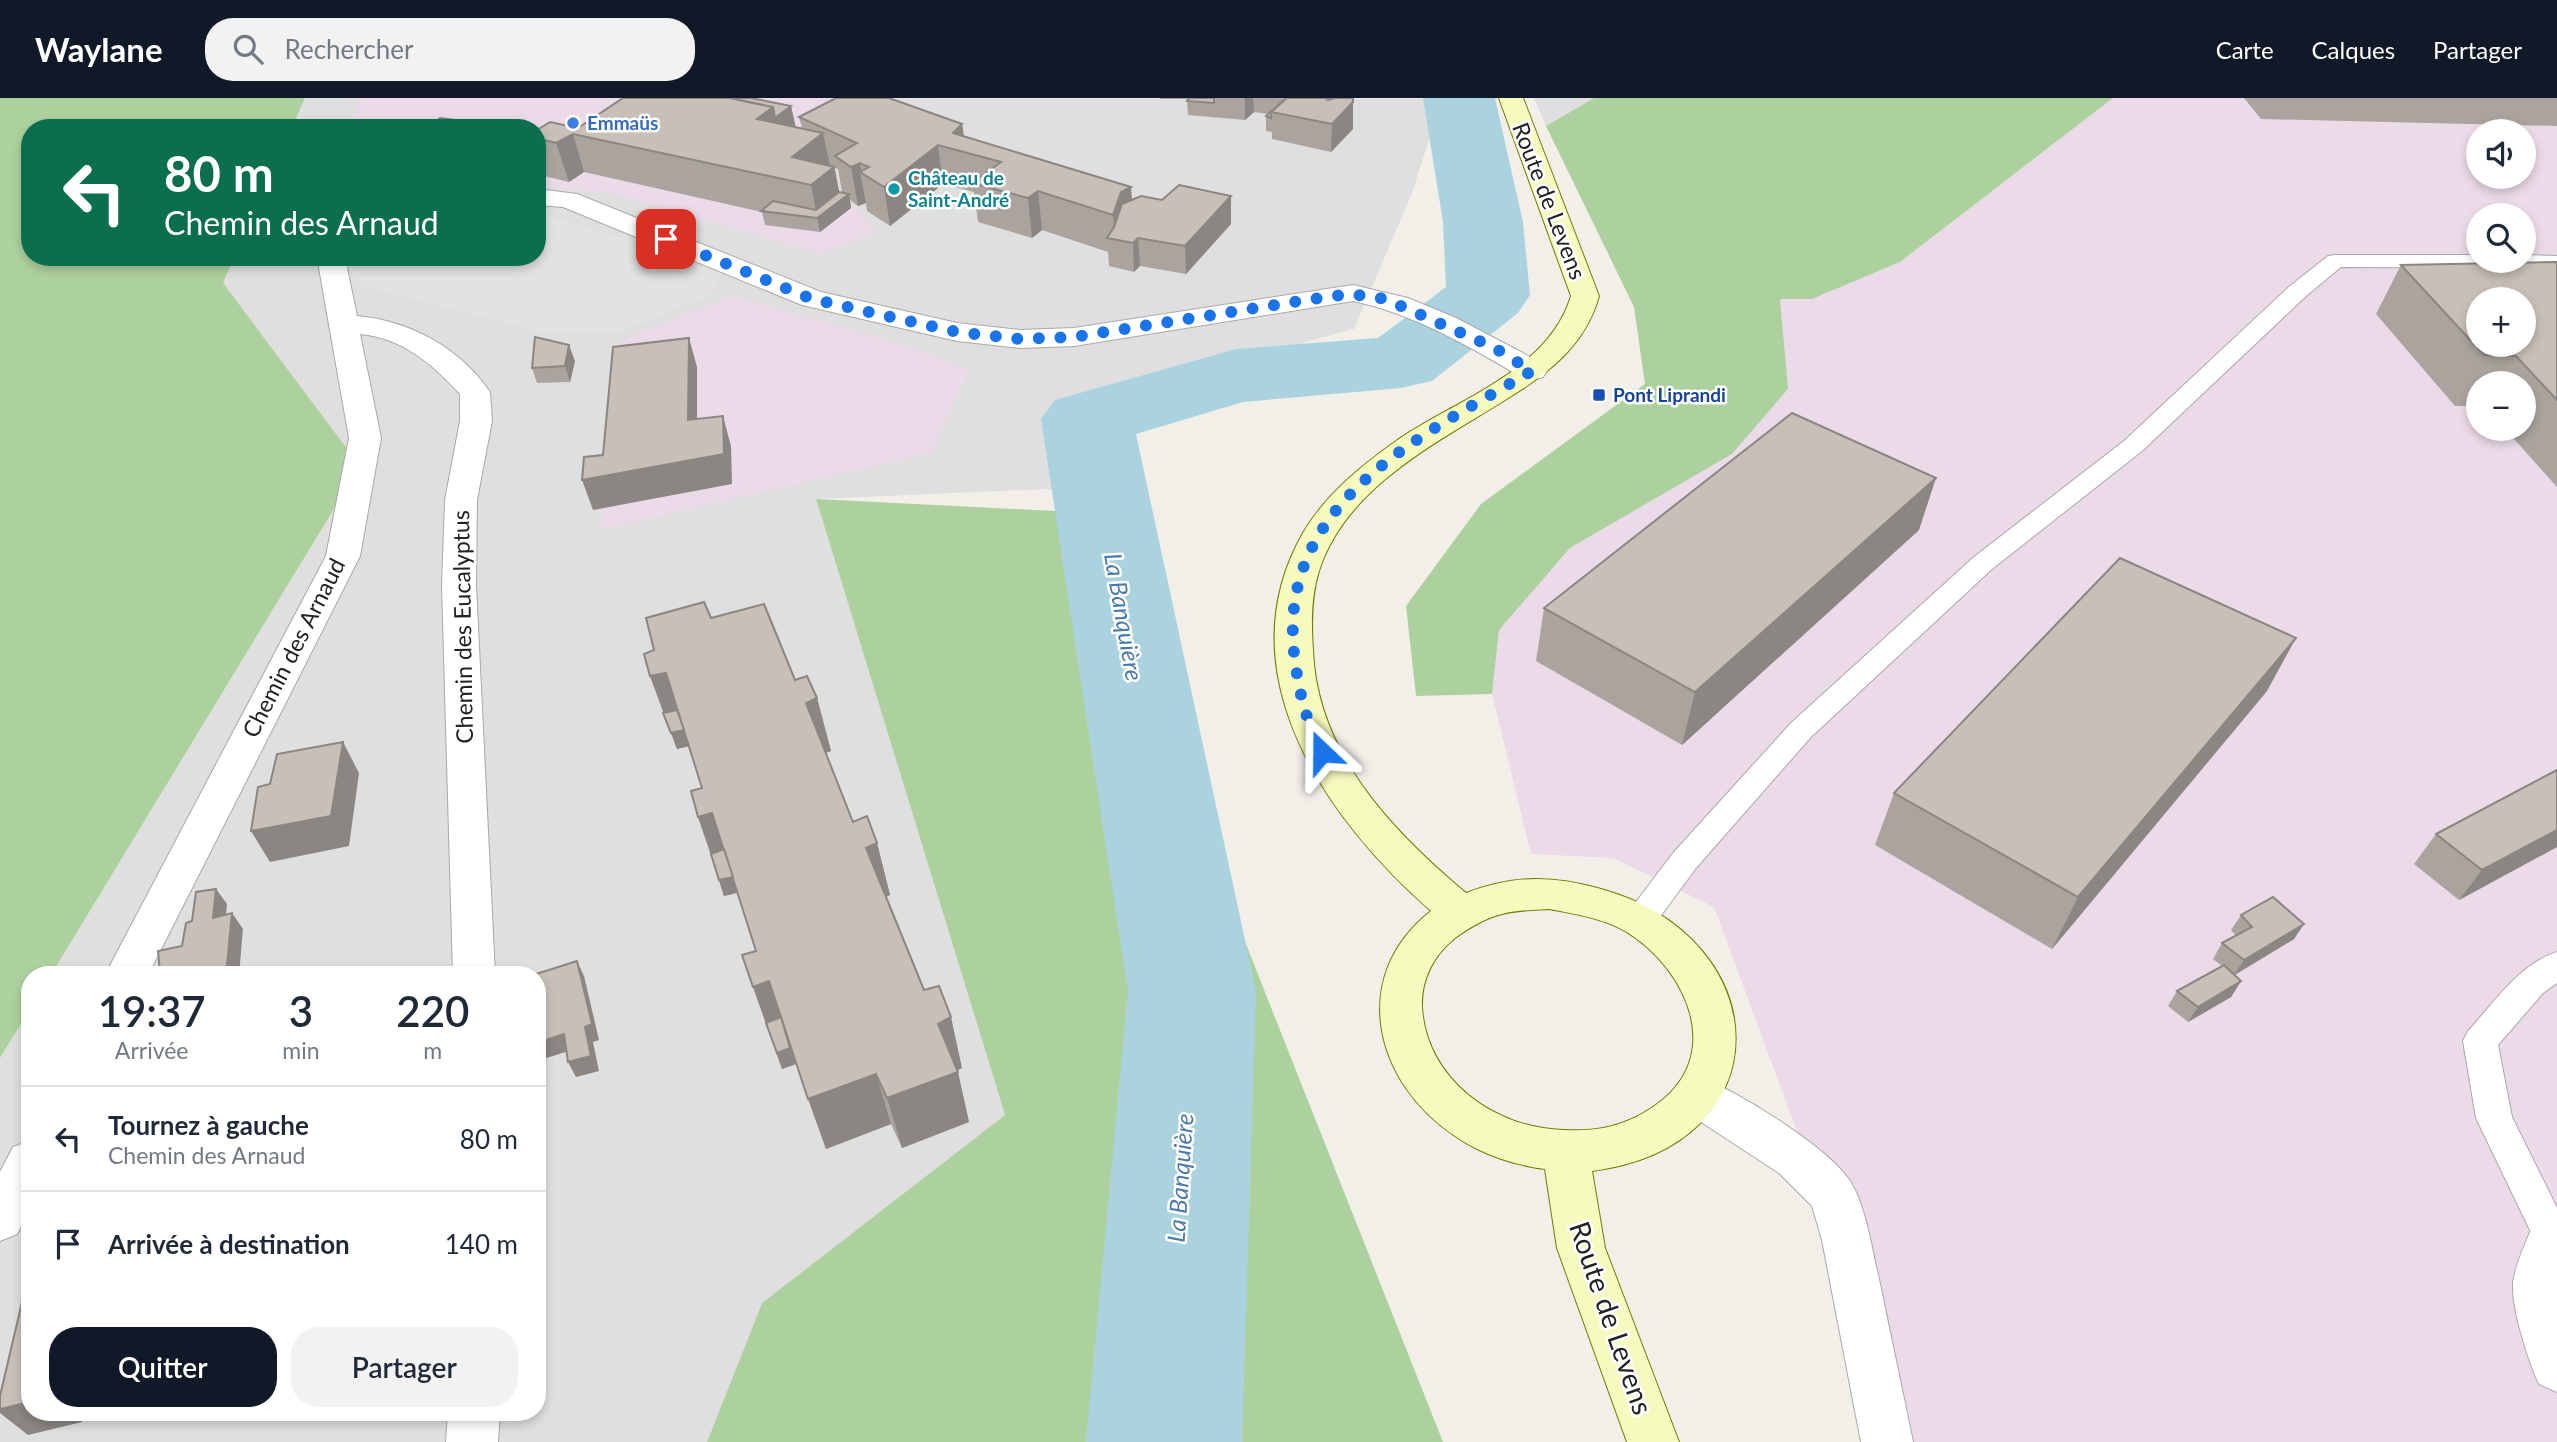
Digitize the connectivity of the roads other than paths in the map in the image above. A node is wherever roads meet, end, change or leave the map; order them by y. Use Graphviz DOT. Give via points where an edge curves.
graph roads {
  1 [pos="1511,98"];
  2 [pos="546,198"];
  3 [pos="2557,262"];
  4 [pos="333,266"];
  5 [pos="344,324"];
  6 [pos="1532,371"];
  7 [pos="1461,912"];
  8 [pos="1640,920"];
  9 [pos="2557,965"];
  10 [pos="131,966"];
  11 [pos="474,966"];
  12 [pos="1697,1096"];
  13 [pos="1567,1151"];
  14 [pos="21,1178"];
  15 [pos="0,1219"];
  16 [pos="2554,1236"];
  17 [pos="2557,1367"];
  18 [pos="473,1421"];
  19 [pos="472,1442"];
  20 [pos="1653,1442"];
  21 [pos="1887,1442"];
  1 -- 6 [label="street, Route de Levens" via="1585,296 1581,315 1569,334"];
  2 -- 6 [label="street" via="568,200 812,299 957,332 1020,339 1074,337 1353,293 1385,299 1493,347"];
  3 -- 8 [label="lane" via="2336,261 2133,446 1983,563 1801,730 1685,860"];
  4 -- 5 [label="street, Chemin des Arnaud"];
  5 -- 10 [label="street, Chemin des Arnaud" via="365,438 343,556"];
  5 -- 11 [label="street, Chemin des Eucalyptus" via="379,325 412,337 447,362 475,393 476,421 461,500 459,585"];
  6 -- 7 [label="street, Route de Levens" via="1429,432 1377,469 1335,509 1311,546 1299,581 1291,633 1312,733 1343,792"];
  7 -- 8 [label="street" via="1503,897 1549,893 1596,902"];
  7 -- 13 [label="street" via="1434,931 1413,955 1401,985 1398,1016 1406,1049 1424,1080 1451,1108 1485,1130 1525,1146"];
  8 -- 12 [label="street" via="1677,947 1703,982 1716,1020 1715,1059"];
  9 -- 16 [label="lane" via="2531,984 2480,1041 2494,1118"];
  12 -- 13 [label="street" via="1667,1126 1638,1140 1605,1150"];
  12 -- 21 [label="street" via="1796,1158 1833,1195"];
  13 -- 20 [label="street, Route de Levens" via="1581,1248"];
  14 -- 15 [label="street"];
  16 -- 17 [label="street" via="2538,1283"];
  18 -- 19 [label="street"];
}
